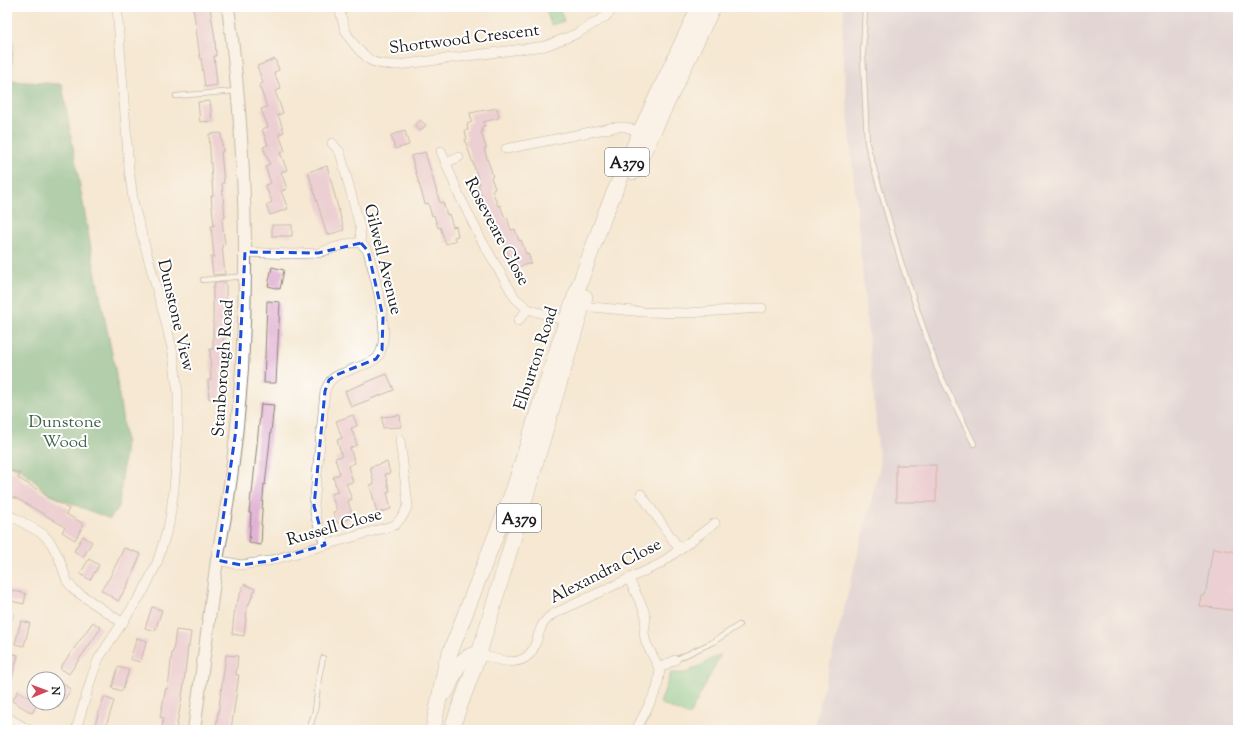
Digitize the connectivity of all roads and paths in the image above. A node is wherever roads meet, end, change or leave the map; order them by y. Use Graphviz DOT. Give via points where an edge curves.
graph roads {
  1 [pos="117,7"];
  2 [pos="228,7"];
  3 [pos="339,7"];
  4 [pos="615,7"];
  5 [pos="699,7"];
  6 [pos="713,7"];
  7 [pos="865,7"];
  8 [pos="238,91"];
  9 [pos="176,96"];
  10 [pos="640,132"];
  11 [pos="332,143"];
  12 [pos="506,149"];
  13 [pos="441,151"];
  14 [pos="459,157"];
  15 [pos="446,163"];
  16 [pos="361,243"];
  17 [pos="246,252"];
  18 [pos="245,276"];
  19 [pos="203,280"];
  20 [pos="582,306"];
  21 [pos="762,308"];
  22 [pos="528,309"];
  23 [pos="518,320"];
  24 [pos="566,321"];
  25 [pos="400,441"];
  26 [pos="974,444"];
  27 [pos="641,494"];
  28 [pos="7,515"];
  29 [pos="716,523"];
  30 [pos="325,545"];
  31 [pos="680,550"];
  32 [pos="217,560"];
  33 [pos="629,579"];
  34 [pos="495,597"];
  35 [pos="123,623"];
  36 [pos="739,625"];
  37 [pos="458,633"];
  38 [pos="478,654"];
  39 [pos="323,658"];
  40 [pos="675,660"];
  41 [pos="659,668"];
  42 [pos="436,713"];
  43 [pos="7,717"];
  44 [pos="29,730"];
  45 [pos="76,730"];
  46 [pos="194,730"];
  47 [pos="309,730"];
  48 [pos="433,730"];
  49 [pos="451,730"];
  50 [pos="636,730"];
  1 -- 35 [label="street, Dunstone View" via="134,206 173,353 178,394 178,438 169,524 154,569"];
  2 -- 8 [label="street, Stanborough Road"];
  3 -- 4 [label="street, Shortwood Crescent" via="345,30 360,51 371,60 398,65 545,46 576,34 605,17"];
  5 -- 10 [label="main road, Elburton Road / A379"];
  6 -- 20 [label="main road, Elburton Road / A379" via="635,170"];
  7 -- 26 [label="lane" via="862,55 867,144 901,262 937,368"];
  8 -- 9 [label="lane"];
  8 -- 17 [label="street, Stanborough Road"];
  10 -- 12 [label="street" via="626,127 615,127"];
  10 -- 24 [label="main road, Elburton Road / A379"];
  11 -- 16 [label="street, Gilwell Avenue" via="340,152 360,227"];
  13 -- 15 [label="street, Roseveare Close"];
  14 -- 15 [label="street, Roseveare Close"];
  15 -- 22 [label="street, Roseveare Close" via="459,195 505,283 515,298"];
  16 -- 17 [label="street" via="351,243 318,252"];
  16 -- 30 [label="street, Gilwell Avenue" via="368,251 382,310 382,350 376,359 329,380 325,391 314,506"];
  17 -- 18 [label="street, Stanborough Road"];
  18 -- 19 [label="lane"];
  18 -- 32 [label="street, Stanborough Road" via="242,368 236,430 229,492"];
  20 -- 21 [label="street" via="688,313"];
  20 -- 34 [label="main road, Elburton Road / A379"];
  22 -- 23 [label="street, Roseveare Close"];
  22 -- 24 [label="street, Roseveare Close"];
  24 -- 37 [label="main road, Elburton Road / A379" via="513,491"];
  25 -- 30 [label="street, Russell Close" via="408,505 403,516 395,525"];
  27 -- 31 [label="street"];
  28 -- 35 [label="street" via="43,534 51,543 67,581 74,590"];
  29 -- 31 [label="street, Alexandra Close"];
  30 -- 32 [label="street, Russell Close" via="250,564 241,565"];
  31 -- 33 [label="street, Alexandra Close" via="660,564"];
  32 -- 46 [label="street, Stanborough Road"];
  33 -- 38 [label="street, Alexandra Close" via="553,614 540,629 531,653 519,661 496,660"];
  33 -- 41 [label="street" via="646,617 646,643"];
  34 -- 37 [label="main road, A379" via="481,635 472,638"];
  34 -- 38 [label="main road, Elburton Road / A379"];
  35 -- 45 [label="street, Dunstone View" via="99,658"];
  36 -- 40 [label="lane" via="713,642"];
  37 -- 42 [label="main road, Elburton Road / A379" via="446,663"];
  38 -- 42 [label="main road, A379" via="462,660"];
  38 -- 49 [label="main road, Elburton Road / A379"];
  39 -- 47 [label="lane" via="316,711"];
  40 -- 41 [label="street"];
  41 -- 50 [label="street" via="660,679 657,689"];
  42 -- 48 [label="main road, Elburton Road / A379"];
  43 -- 44 [label="street"];
}
